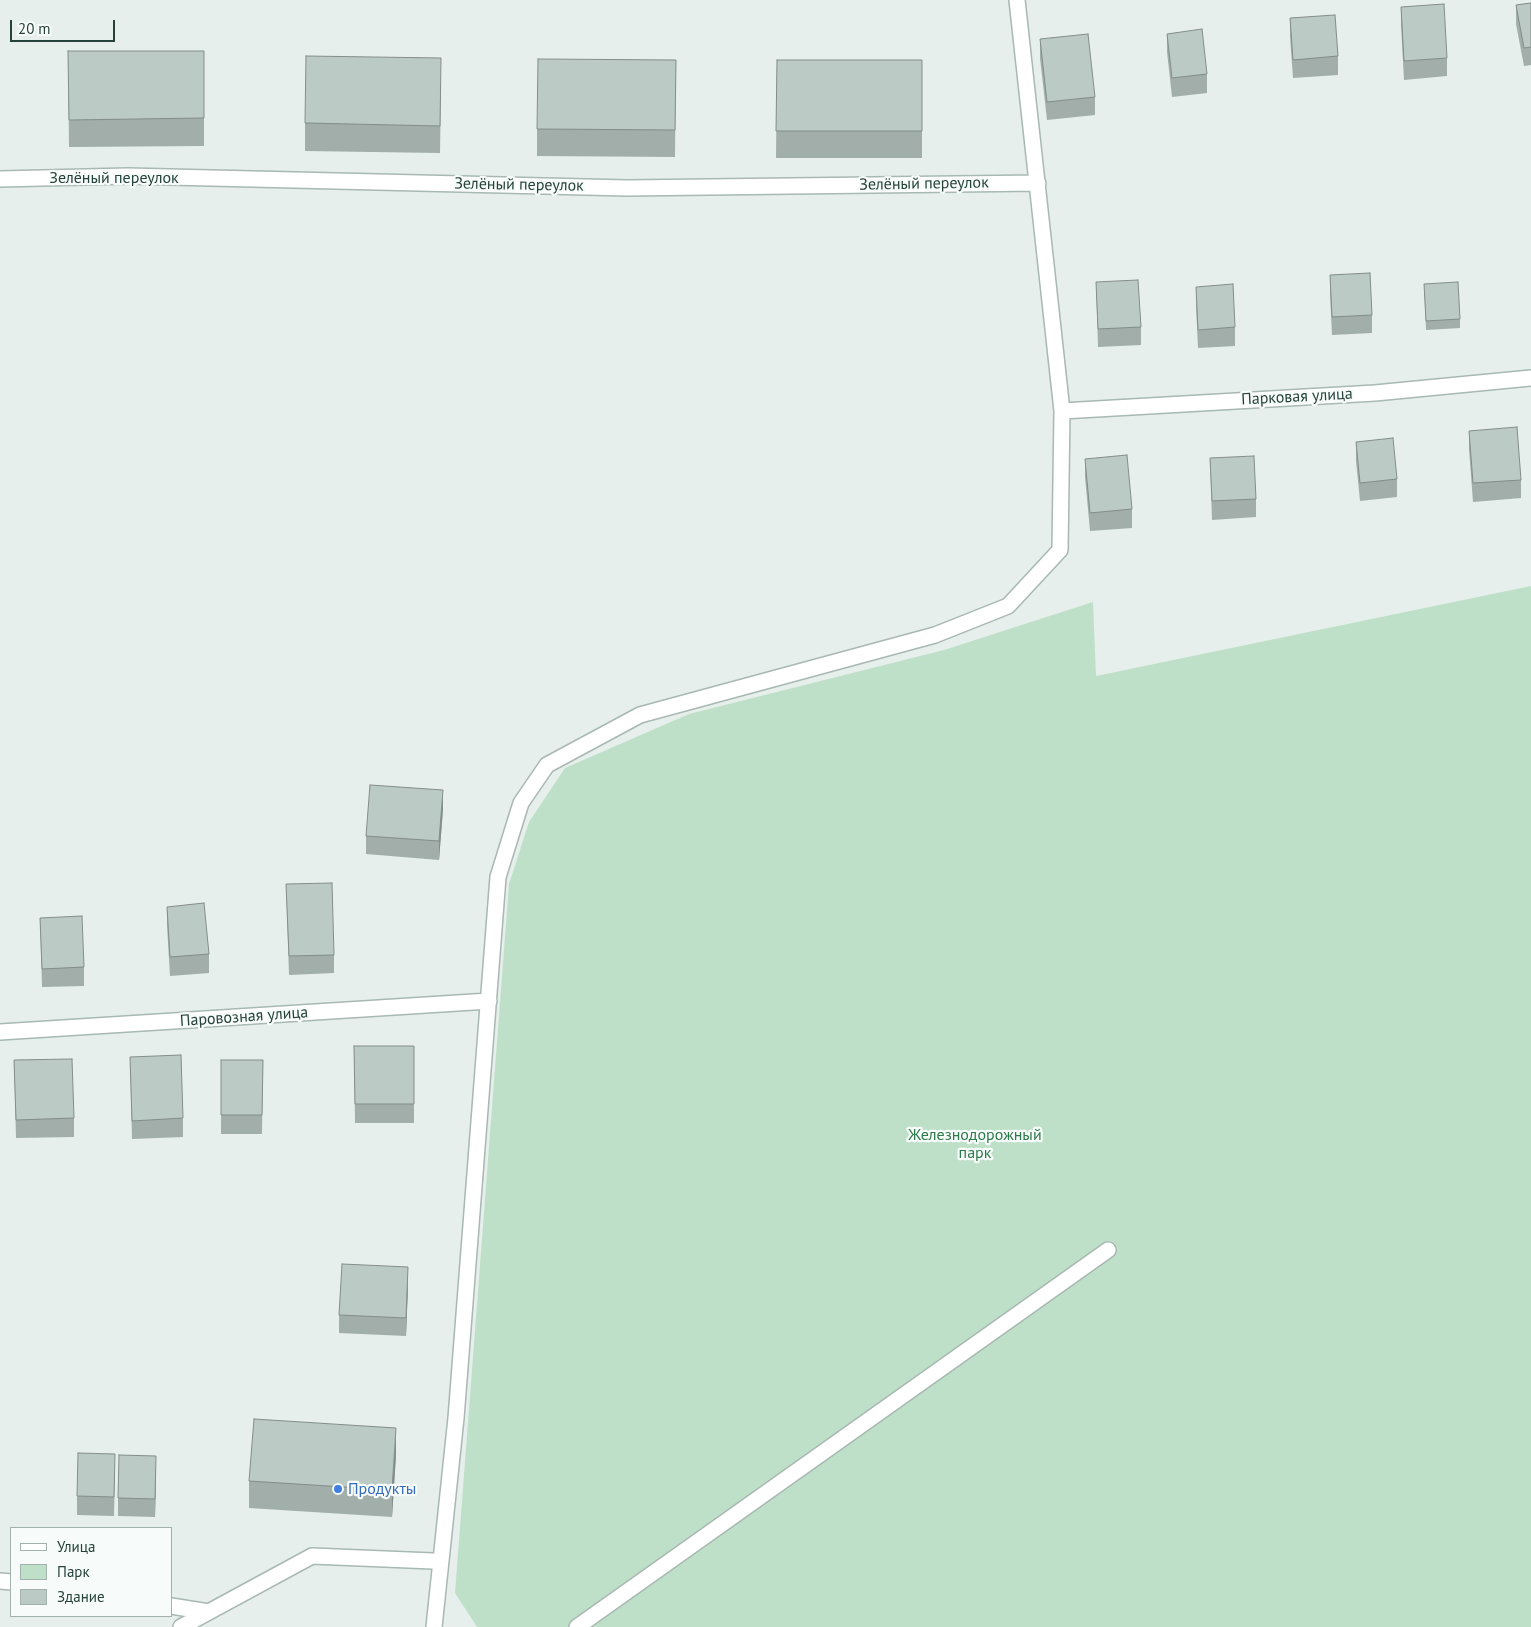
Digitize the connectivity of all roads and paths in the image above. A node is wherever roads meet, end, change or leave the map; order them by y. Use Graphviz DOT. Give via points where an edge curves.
graph roads {
  1 [pos="1017,0"];
  2 [pos="0,179"];
  3 [pos="1038,183"];
  4 [pos="1531,378"];
  5 [pos="1062,411"];
  6 [pos="488,1002"];
  7 [pos="0,1032"];
  8 [pos="1108,1250"];
  9 [pos="433,1562"];
  10 [pos="172,1606"];
  11 [pos="209,1612"];
  12 [pos="181,1627"];
  13 [pos="434,1627"];
  14 [pos="577,1627"];
  1 -- 3 [label="street"];
  2 -- 3 [label="street, Зелёный переулок" via="138,176 627,188"];
  3 -- 5 [label="street"];
  4 -- 5 [label="street, Парковая улица" via="1375,393"];
  5 -- 6 [label="street" via="1060,550 1008,606 935,635 640,715 547,765 522,803 498,877"];
  6 -- 7 [label="street, Паровозная улица"];
  6 -- 13 [label="street" via="456,1418"];
  8 -- 14 [label="street"];
  9 -- 11 [label="street" via="312,1556"];
  10 -- 11 [label="street"];
  11 -- 12 [label="street"];
}
